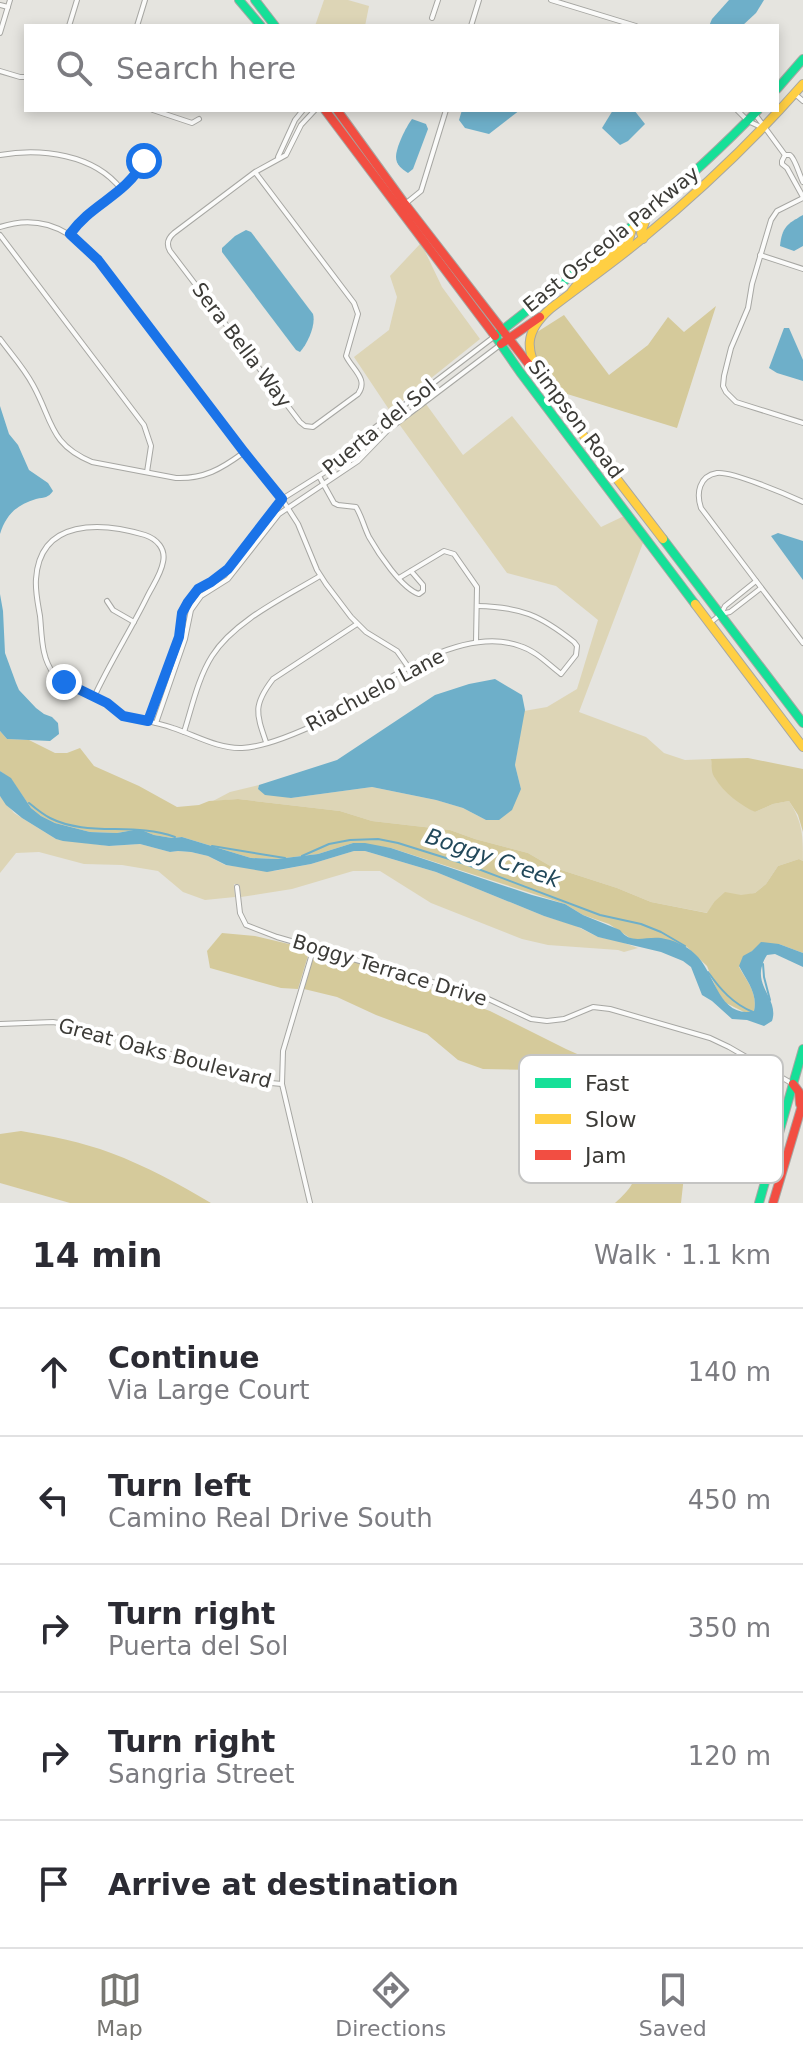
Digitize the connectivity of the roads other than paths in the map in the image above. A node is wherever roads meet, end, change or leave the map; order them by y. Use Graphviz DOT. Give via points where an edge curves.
graph roads {
  1 [pos="10,0"];
  2 [pos="77,0"];
  3 [pos="145,0"];
  4 [pos="239,0"];
  5 [pos="255,0"];
  6 [pos="438,0"];
  7 [pos="479,0"];
  8 [pos="551,0"];
  9 [pos="0,5"];
  10 [pos="8,7"];
  11 [pos="432,18"];
  12 [pos="70,24"];
  13 [pos="138,24"];
  14 [pos="259,24"];
  15 [pos="273,24"];
  16 [pos="472,24"];
  17 [pos="629,24"];
  18 [pos="0,33"];
  19 [pos="803,59"];
  20 [pos="0,71"];
  21 [pos="24,77"];
  22 [pos="803,84"];
  23 [pos="779,87"];
  24 [pos="795,94"];
  25 [pos="803,101"];
  26 [pos="779,111"];
  27 [pos="159,112"];
  28 [pos="301,112"];
  29 [pos="313,112"];
  30 [pos="326,112"];
  31 [pos="338,112"];
  32 [pos="445,112"];
  33 [pos="739,112"];
  34 [pos="754,112"];
  35 [pos="755,112"];
  36 [pos="778,112"];
  37 [pos="199,119"];
  38 [pos="748,121"];
  39 [pos="763,128"];
  40 [pos="0,155"];
  41 [pos="785,155"];
  42 [pos="277,159"];
  43 [pos="144,161"];
  44 [pos="795,163"];
  45 [pos="787,168"];
  46 [pos="255,172"];
  47 [pos="803,182"];
  48 [pos="121,189"];
  49 [pos="391,198"];
  50 [pos="803,198"];
  51 [pos="405,204"];
  52 [pos="648,215"];
  53 [pos="409,222"];
  54 [pos="422,226"];
  55 [pos="0,227"];
  56 [pos="632,228"];
  57 [pos="70,234"];
  58 [pos="0,235"];
  59 [pos="643,239"];
  60 [pos="760,255"];
  61 [pos="803,269"];
  62 [pos="567,297"];
  63 [pos="546,312"];
  64 [pos="498,332"];
  65 [pos="509,338"];
  66 [pos="0,339"];
  67 [pos="501,344"];
  68 [pos="541,380"];
  69 [pos="118,390"];
  70 [pos="111,395"];
  71 [pos="803,423"];
  72 [pos="369,433"];
  73 [pos="377,441"];
  74 [pos="244,452"];
  75 [pos="147,472"];
  76 [pos="319,476"];
  77 [pos="323,484"];
  78 [pos="282,499"];
  79 [pos="803,502"];
  80 [pos="288,507"];
  81 [pos="623,507"];
  82 [pos="660,537"];
  83 [pos="411,571"];
  84 [pos="320,576"];
  85 [pos="399,578"];
  86 [pos="756,581"];
  87 [pos="761,588"];
  88 [pos="107,601"];
  89 [pos="477,606"];
  90 [pos="720,615"];
  91 [pos="134,622"];
  92 [pos="710,623"];
  93 [pos="358,624"];
  94 [pos="476,642"];
  95 [pos="803,643"];
  96 [pos="409,668"];
  97 [pos="94,697"];
  98 [pos="148,721"];
  99 [pos="156,723"];
  100 [pos="803,723"];
  101 [pos="184,732"];
  102 [pos="266,742"];
  103 [pos="803,747"];
  104 [pos="237,887"];
  105 [pos="314,947"];
  106 [pos="0,1024"];
  107 [pos="803,1049"];
  108 [pos="743,1055"];
  109 [pos="783,1078"];
  110 [pos="282,1084"];
  111 [pos="793,1084"];
  112 [pos="803,1102"];
  113 [pos="783,1119"];
  114 [pos="798,1120"];
  115 [pos="783,1170"];
  116 [pos="764,1183"];
  117 [pos="779,1183"];
  118 [pos="310,1203"];
  119 [pos="761,1203"];
  120 [pos="773,1203"];
  1 -- 10 [label="street"];
  2 -- 12 [label="street"];
  3 -- 13 [label="street"];
  4 -- 14 [label="main road"];
  5 -- 15 [label="main road"];
  6 -- 11 [label="street"];
  7 -- 16 [label="street"];
  8 -- 17 [label="street"];
  9 -- 10 [label="street"];
  10 -- 18 [label="street"];
  19 -- 23 [label="main road"];
  20 -- 21 [label="street"];
  22 -- 24 [label="main road, East Osceola Parkway"];
  24 -- 25 [label="street"];
  24 -- 26 [label="main road, East Osceola Parkway"];
  27 -- 37 [label="street" via="192,123"];
  28 -- 42 [label="street"];
  29 -- 42 [label="street, Sera Bella Way" via="290,150"];
  30 -- 49 [label="main road, Simpson Road"];
  31 -- 51 [label="main road, Simpson Road"];
  32 -- 51 [label="street" via="423,186"];
  33 -- 38 [label="street"];
  34 -- 38 [label="main road, East Osceola Parkway"];
  35 -- 39 [label="street"];
  36 -- 39 [label="main road, East Osceola Parkway"];
  38 -- 39 [label="street"];
  38 -- 52 [label="main road, East Osceola Parkway"];
  39 -- 41 [label="street"];
  39 -- 59 [label="main road, East Osceola Parkway"];
  40 -- 48 [label="street" via="32,152 69,158 98,169"];
  41 -- 44 [label="street"];
  41 -- 45 [label="street"];
  42 -- 46 [label="street, Sera Bella Way"];
  43 -- 48 [label="street"];
  44 -- 45 [label="street"];
  44 -- 47 [label="street"];
  45 -- 50 [label="street"];
  46 -- 46 [label="street, Sera Bella Way" via="358,311 346,353 362,388 313,427 301,423 168,244 171,235"];
  48 -- 57 [label="street"];
  49 -- 51 [label="main road"];
  49 -- 53 [label="main road, Simpson Road"];
  50 -- 60 [label="street" via="777,211"];
  51 -- 54 [label="main road, Simpson Road"];
  52 -- 56 [label="main road, East Osceola Parkway"];
  52 -- 59 [label="main road"];
  53 -- 54 [label="main road"];
  53 -- 64 [label="main road, Simpson Road"];
  54 -- 64 [label="main road, Simpson Road"];
  55 -- 57 [label="street" via="36,222"];
  56 -- 62 [label="main road" via="629,240"];
  56 -- 64 [label="main road, East Osceola Parkway"];
  57 -- 74 [label="street" via="98,260"];
  58 -- 69 [label="street"];
  59 -- 62 [label="main road, East Osceola Parkway"];
  60 -- 61 [label="street"];
  60 -- 71 [label="street" via="723,386 736,402"];
  62 -- 63 [label="main road, East Osceola Parkway"];
  63 -- 65 [label="main road, East Osceola Parkway"];
  63 -- 68 [label="main road" via="529,340"];
  64 -- 65 [label="main road, Simpson Road"];
  64 -- 67 [label="main road, Simpson Road"];
  64 -- 72 [label="street, Puerta del Sol"];
  65 -- 67 [label="main road, East Osceola Parkway"];
  65 -- 68 [label="main road, Simpson Road"];
  66 -- 75 [label="street" via="71,451 92,462"];
  67 -- 73 [label="street, Puerta del Sol"];
  67 -- 81 [label="main road, Simpson Road"];
  68 -- 82 [label="main road, Simpson Road"];
  69 -- 70 [label="street"];
  69 -- 75 [label="street" via="149,437"];
  72 -- 73 [label="street"];
  72 -- 76 [label="street, Puerta del Sol"];
  73 -- 77 [label="street, Puerta del Sol"];
  74 -- 75 [label="street" via="205,476 190,479"];
  74 -- 78 [label="street"];
  76 -- 77 [label="street"];
  76 -- 78 [label="street, Puerta del Sol"];
  77 -- 80 [label="street, Puerta del Sol"];
  77 -- 85 [label="street" via="338,505 356,507 375,547"];
  78 -- 80 [label="street"];
  78 -- 98 [label="street, Puerta del Sol" via="228,569 188,602"];
  79 -- 86 [label="street" via="725,474 701,483 701,508"];
  80 -- 84 [label="street"];
  80 -- 99 [label="street, Puerta del Sol" via="228,579 201,596 191,610"];
  81 -- 82 [label="main road" via="639,511"];
  81 -- 92 [label="main road, Simpson Road"];
  82 -- 90 [label="main road, Simpson Road"];
  83 -- 85 [label="street"];
  83 -- 85 [label="street" via="423,585 419,594"];
  83 -- 89 [label="street" via="444,551 454,554 474,580"];
  84 -- 93 [label="street"];
  84 -- 101 [label="street" via="247,619 221,643 204,671"];
  86 -- 87 [label="street"];
  86 -- 90 [label="street"];
  87 -- 90 [label="street"];
  87 -- 95 [label="street"];
  88 -- 91 [label="street"];
  89 -- 94 [label="street"];
  89 -- 94 [label="street, Riachuelo Lane" via="532,614 554,625 577,651 561,674 521,646"];
  90 -- 92 [label="street"];
  90 -- 100 [label="main road, Simpson Road"];
  91 -- 97 [label="street"];
  91 -- 97 [label="street, Riachuelo Lane" via="163,564 157,541 87,526 65,533 48,547 36,580 46,660 61,680"];
  92 -- 103 [label="main road, Simpson Road"];
  93 -- 96 [label="street" via="397,651"];
  93 -- 102 [label="street" via="266,687 257,710"];
  94 -- 96 [label="street, Riachuelo Lane"];
  96 -- 102 [label="street, Riachuelo Lane" via="323,721"];
  97 -- 98 [label="street, Riachuelo Lane" via="123,716"];
  98 -- 99 [label="street, Riachuelo Lane"];
  99 -- 101 [label="street, Riachuelo Lane"];
  101 -- 102 [label="street, Riachuelo Lane" via="228,747"];
  104 -- 105 [label="street, Boggy Terrace Drive" via="246,925"];
  105 -- 108 [label="street, Boggy Terrace Drive" via="484,997 531,1019 564,1019 593,1007 610,1009 710,1038"];
  105 -- 110 [label="street" via="283,1051"];
  106 -- 110 [label="street, Great Oaks Boulevard" via="53,1022 87,1028 260,1082"];
  107 -- 111 [label="main road"];
  109 -- 111 [label="street, Boggy Terrace Drive"];
  110 -- 118 [label="street"];
  111 -- 113 [label="main road"];
  111 -- 114 [label="main road" via="800,1099"];
  112 -- 114 [label="main road"];
  114 -- 115 [label="main road"];
  116 -- 119 [label="main road"];
  117 -- 120 [label="main road"];
}
